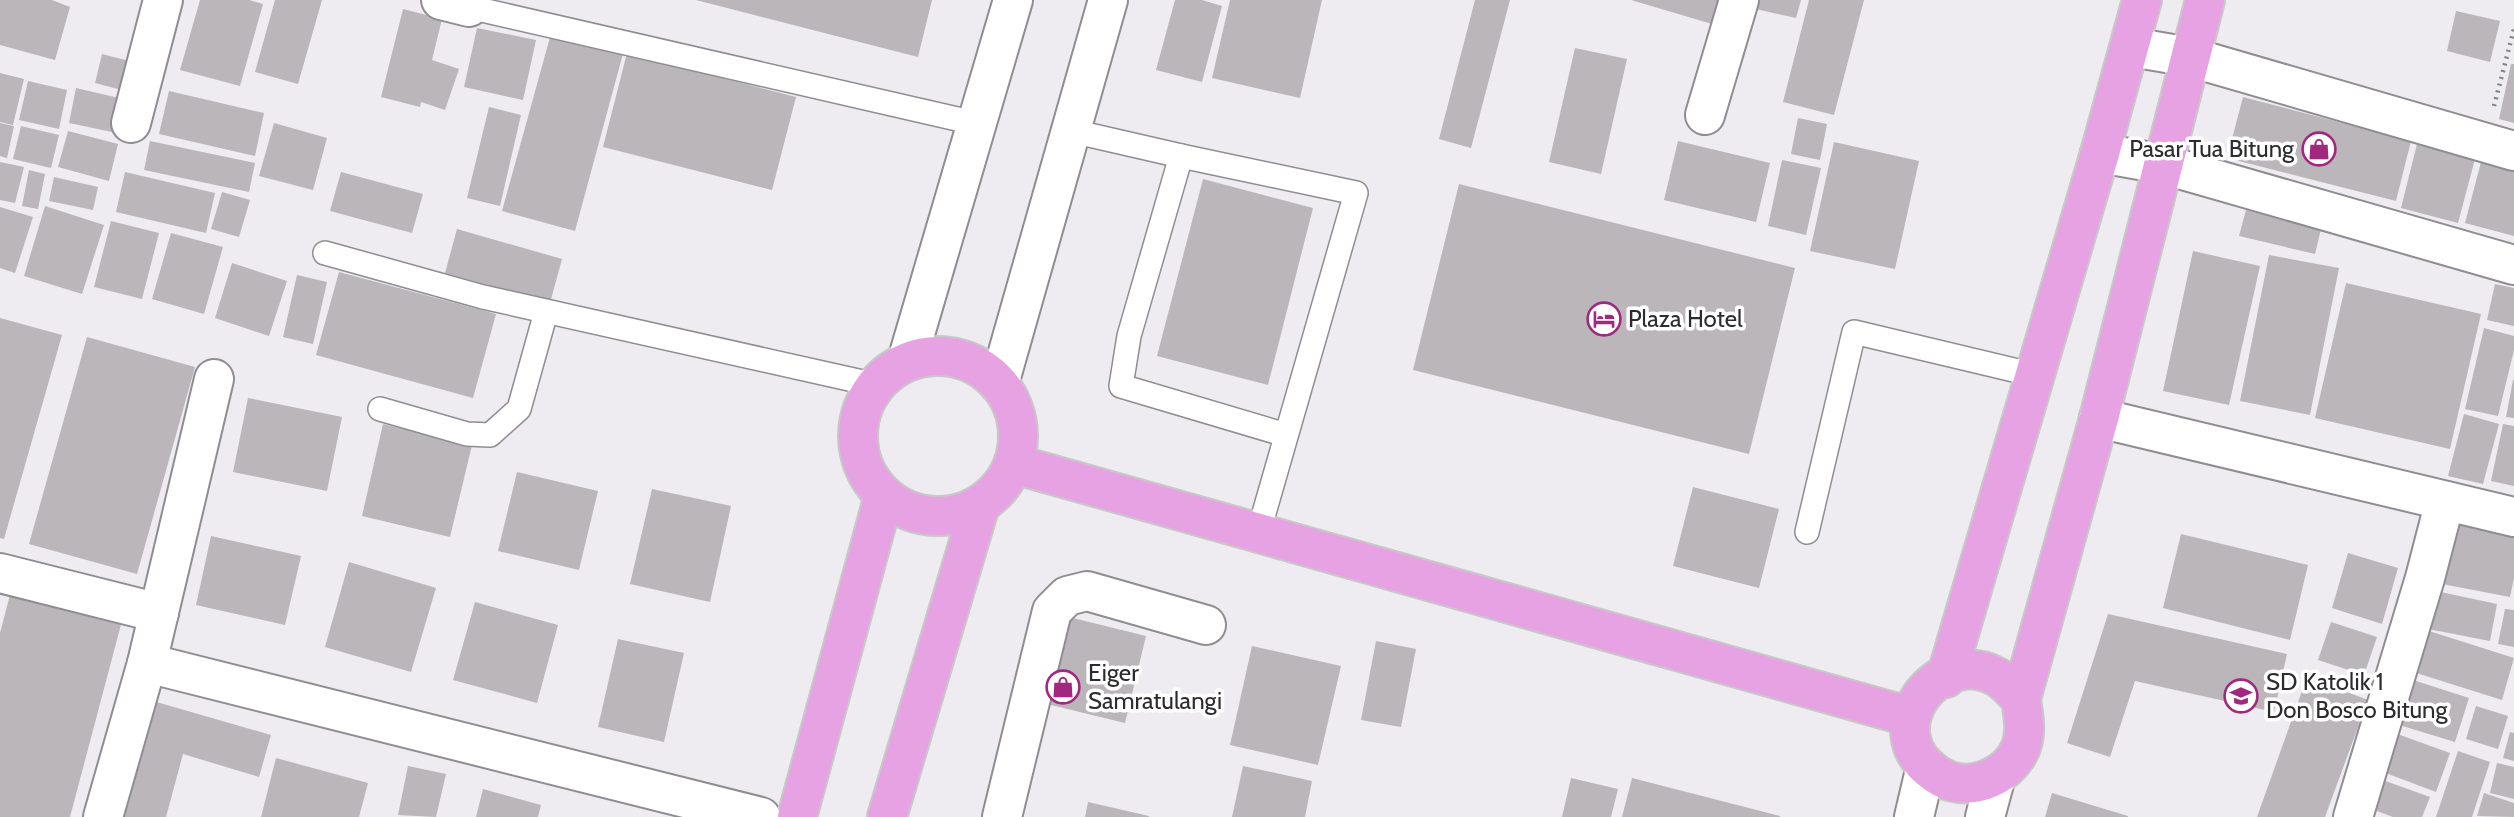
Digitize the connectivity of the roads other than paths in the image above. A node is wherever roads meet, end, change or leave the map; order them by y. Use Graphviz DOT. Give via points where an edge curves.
graph roads {
  1 [pos="163,0"];
  2 [pos="1013,0"];
  3 [pos="1108,0"];
  4 [pos="1739,0"];
  5 [pos="2141,0"];
  6 [pos="2205,0"];
  7 [pos="455,4"];
  8 [pos="2131,47"];
  9 [pos="2190,57"];
  10 [pos="1704,115"];
  11 [pos="131,122"];
  12 [pos="979,124"];
  13 [pos="1072,131"];
  14 [pos="2500,147"];
  15 [pos="2100,153"];
  16 [pos="1181,156"];
  17 [pos="2162,164"];
  18 [pos="325,253"];
  19 [pos="2514,265"];
  20 [pos="546,312"];
  21 [pos="907,361"];
  22 [pos="2035,375"];
  23 [pos="214,379"];
  24 [pos="877,384"];
  25 [pos="999,384"];
  26 [pos="380,409"];
  27 [pos="2099,418"];
  28 [pos="1286,435"];
  29 [pos="1014,464"];
  30 [pos="883,499"];
  31 [pos="2445,501"];
  32 [pos="980,505"];
  33 [pos="2514,517"];
  34 [pos="1807,532"];
  35 [pos="1258,534"];
  36 [pos="0,573"];
  37 [pos="159,613"];
  38 [pos="1206,625"];
  39 [pos="147,663"];
  40 [pos="1946,678"];
  41 [pos="2021,699"];
  42 [pos="1911,717"];
  43 [pos="1926,766"];
  44 [pos="1996,776"];
  45 [pos="103,817"];
  46 [pos="761,817"];
  47 [pos="797,817"];
  48 [pos="887,817"];
  49 [pos="1002,817"];
  50 [pos="1914,817"];
  51 [pos="1985,817"];
  52 [pos="2353,817"];
  1 -- 11 [label="street"];
  2 -- 12 [label="street"];
  3 -- 13 [label="street"];
  4 -- 10 [label="street"];
  5 -- 8 [label="highway"];
  6 -- 9 [label="highway"];
  7 -- 12 [label="lane"];
  8 -- 9 [label="street"];
  8 -- 15 [label="highway"];
  9 -- 14 [label="street"];
  9 -- 17 [label="highway"];
  12 -- 21 [label="street"];
  13 -- 16 [label="lane"];
  13 -- 25 [label="street"];
  15 -- 17 [label="street"];
  15 -- 22 [label="highway"];
  16 -- 28 [label="lane" via="1129,336 1121,386"];
  16 -- 28 [label="lane" via="1356,193"];
  17 -- 19 [label="street"];
  17 -- 27 [label="highway"];
  18 -- 20 [label="lane"];
  20 -- 24 [label="lane"];
  20 -- 26 [label="lane" via="519,409 490,435 467,434"];
  21 -- 24 [label="highway"];
  21 -- 25 [label="highway" via="926,356 957,358 985,370"];
  22 -- 34 [label="lane" via="1854,332"];
  22 -- 40 [label="highway"];
  23 -- 37 [label="street"];
  24 -- 30 [label="highway" via="865,403 858,445 863,467"];
  25 -- 29 [label="highway" via="1013,408 1018,437"];
  27 -- 31 [label="street"];
  27 -- 41 [label="highway"];
  28 -- 35 [label="lane"];
  29 -- 32 [label="highway"];
  29 -- 35 [label="highway"];
  30 -- 32 [label="highway" via="912,513 935,517"];
  30 -- 47 [label="highway"];
  31 -- 33 [label="street"];
  31 -- 52 [label="street"];
  32 -- 48 [label="highway"];
  35 -- 42 [label="highway"];
  36 -- 37 [label="street"];
  37 -- 39 [label="street"];
  38 -- 49 [label="street" via="1087,591 1067,596 1052,611"];
  39 -- 45 [label="street"];
  39 -- 46 [label="street"];
  40 -- 41 [label="highway" via="1957,670 1978,670 1998,677"];
  40 -- 42 [label="highway" via="1925,688"];
  41 -- 44 [label="highway" via="2025,728 2021,747"];
  42 -- 43 [label="highway" via="1916,751"];
  43 -- 44 [label="highway" via="1952,782 1975,783"];
  43 -- 50 [label="street"];
  44 -- 51 [label="street"];
}
